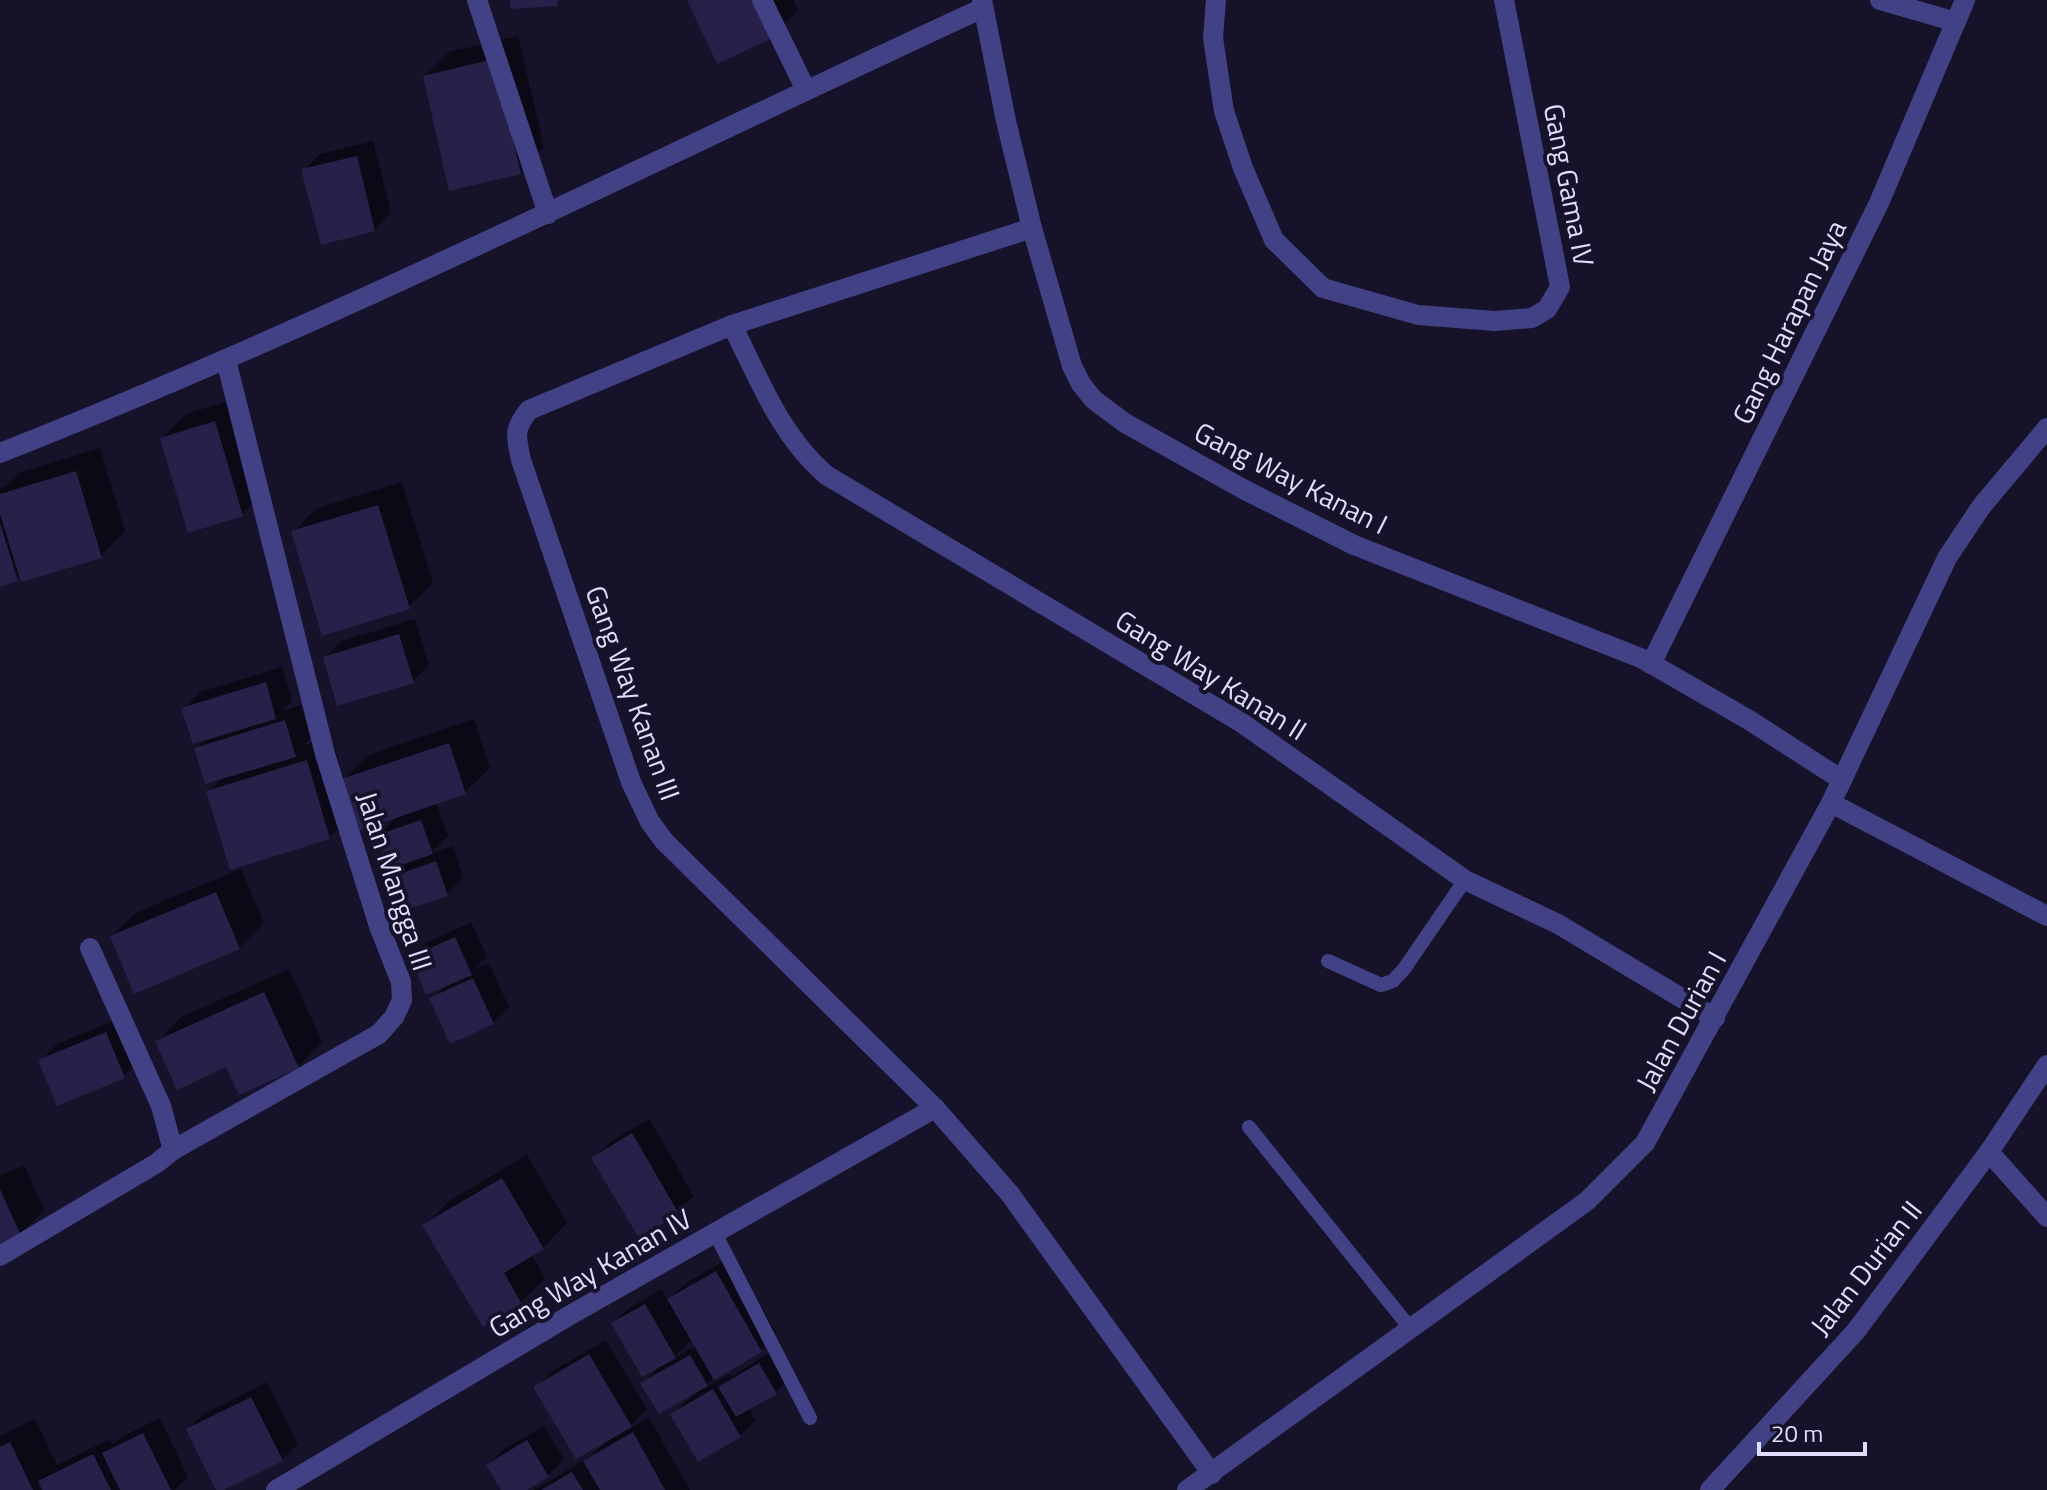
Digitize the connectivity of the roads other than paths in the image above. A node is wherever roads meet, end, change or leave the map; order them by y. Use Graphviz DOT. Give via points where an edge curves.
graph roads {
  1 [pos="477,0"];
  2 [pos="762,0"];
  3 [pos="1216,0"];
  4 [pos="1504,0"];
  5 [pos="1880,0"];
  6 [pos="1965,0"];
  7 [pos="982,4"];
  8 [pos="1956,22"];
  9 [pos="806,90"];
  10 [pos="548,214"];
  11 [pos="1032,228"];
  12 [pos="732,325"];
  13 [pos="226,360"];
  14 [pos="2047,428"];
  15 [pos="0,453"];
  16 [pos="1651,664"];
  17 [pos="1842,780"];
  18 [pos="1831,803"];
  19 [pos="1465,880"];
  20 [pos="2047,916"];
  21 [pos="90,948"];
  22 [pos="1328,961"];
  23 [pos="1715,1018"];
  24 [pos="2047,1065"];
  25 [pos="935,1108"];
  26 [pos="1249,1127"];
  27 [pos="173,1150"];
  28 [pos="1989,1152"];
  29 [pos="2047,1217"];
  30 [pos="715,1233"];
  31 [pos="0,1256"];
  32 [pos="1410,1328"];
  33 [pos="810,1418"];
  34 [pos="1212,1474"];
  35 [pos="276,1490"];
  36 [pos="1187,1490"];
  37 [pos="1710,1490"];
  1 -- 10 [label="street"];
  2 -- 9 [label="street"];
  3 -- 4 [label="street, Gang Gama IV" via="1213,38 1224,111 1274,240 1323,288 1418,315 1495,321 1532,318 1547,309 1560,287"];
  5 -- 8 [label="street"];
  6 -- 8 [label="street, Gang Harapan Jaya"];
  7 -- 9 [label="street"];
  7 -- 11 [label="street, Gang Way Kanan I"];
  8 -- 16 [label="street, Gang Harapan Jaya" via="1879,203"];
  9 -- 10 [label="street"];
  10 -- 13 [label="street"];
  11 -- 12 [label="street, Gang Way Kanan III"];
  11 -- 16 [label="street, Gang Way Kanan I" via="1077,375 1094,400 1125,423 1354,545"];
  12 -- 19 [label="street, Gang Way Kanan II" via="785,431 826,475 1242,723"];
  12 -- 25 [label="street, Gang Way Kanan III" via="529,410 515,434 521,460 631,782 650,822"];
  13 -- 15 [label="street"];
  13 -- 27 [label="street, Jalan Mangga III" via="325,754 401,982 402,1000 379,1034"];
  14 -- 17 [label="street, Jalan Durian I" via="1981,507 1947,558"];
  16 -- 17 [label="street, Gang Way Kanan I"];
  17 -- 18 [label="street, Jalan Durian I"];
  18 -- 20 [label="street"];
  18 -- 23 [label="street, Jalan Durian I"];
  19 -- 22 [label="lane" via="1393,981 1381,985"];
  19 -- 23 [label="street, Gang Way Kanan II" via="1558,924"];
  21 -- 27 [label="street" via="161,1106"];
  23 -- 32 [label="street, Jalan Durian I" via="1645,1143 1587,1201"];
  24 -- 28 [label="street, Jalan Durian II"];
  25 -- 30 [label="street, Gang Way Kanan IV"];
  25 -- 34 [label="street, Gang Way Kanan III" via="1010,1194"];
  26 -- 32 [label="lane"];
  27 -- 31 [label="street, Jalan Mangga III"];
  28 -- 29 [label="street"];
  28 -- 37 [label="street, Jalan Durian II" via="1856,1331"];
  30 -- 33 [label="lane"];
  30 -- 35 [label="street, Gang Way Kanan IV"];
  32 -- 34 [label="street, Jalan Durian I"];
  34 -- 36 [label="street, Jalan Durian I"];
}
